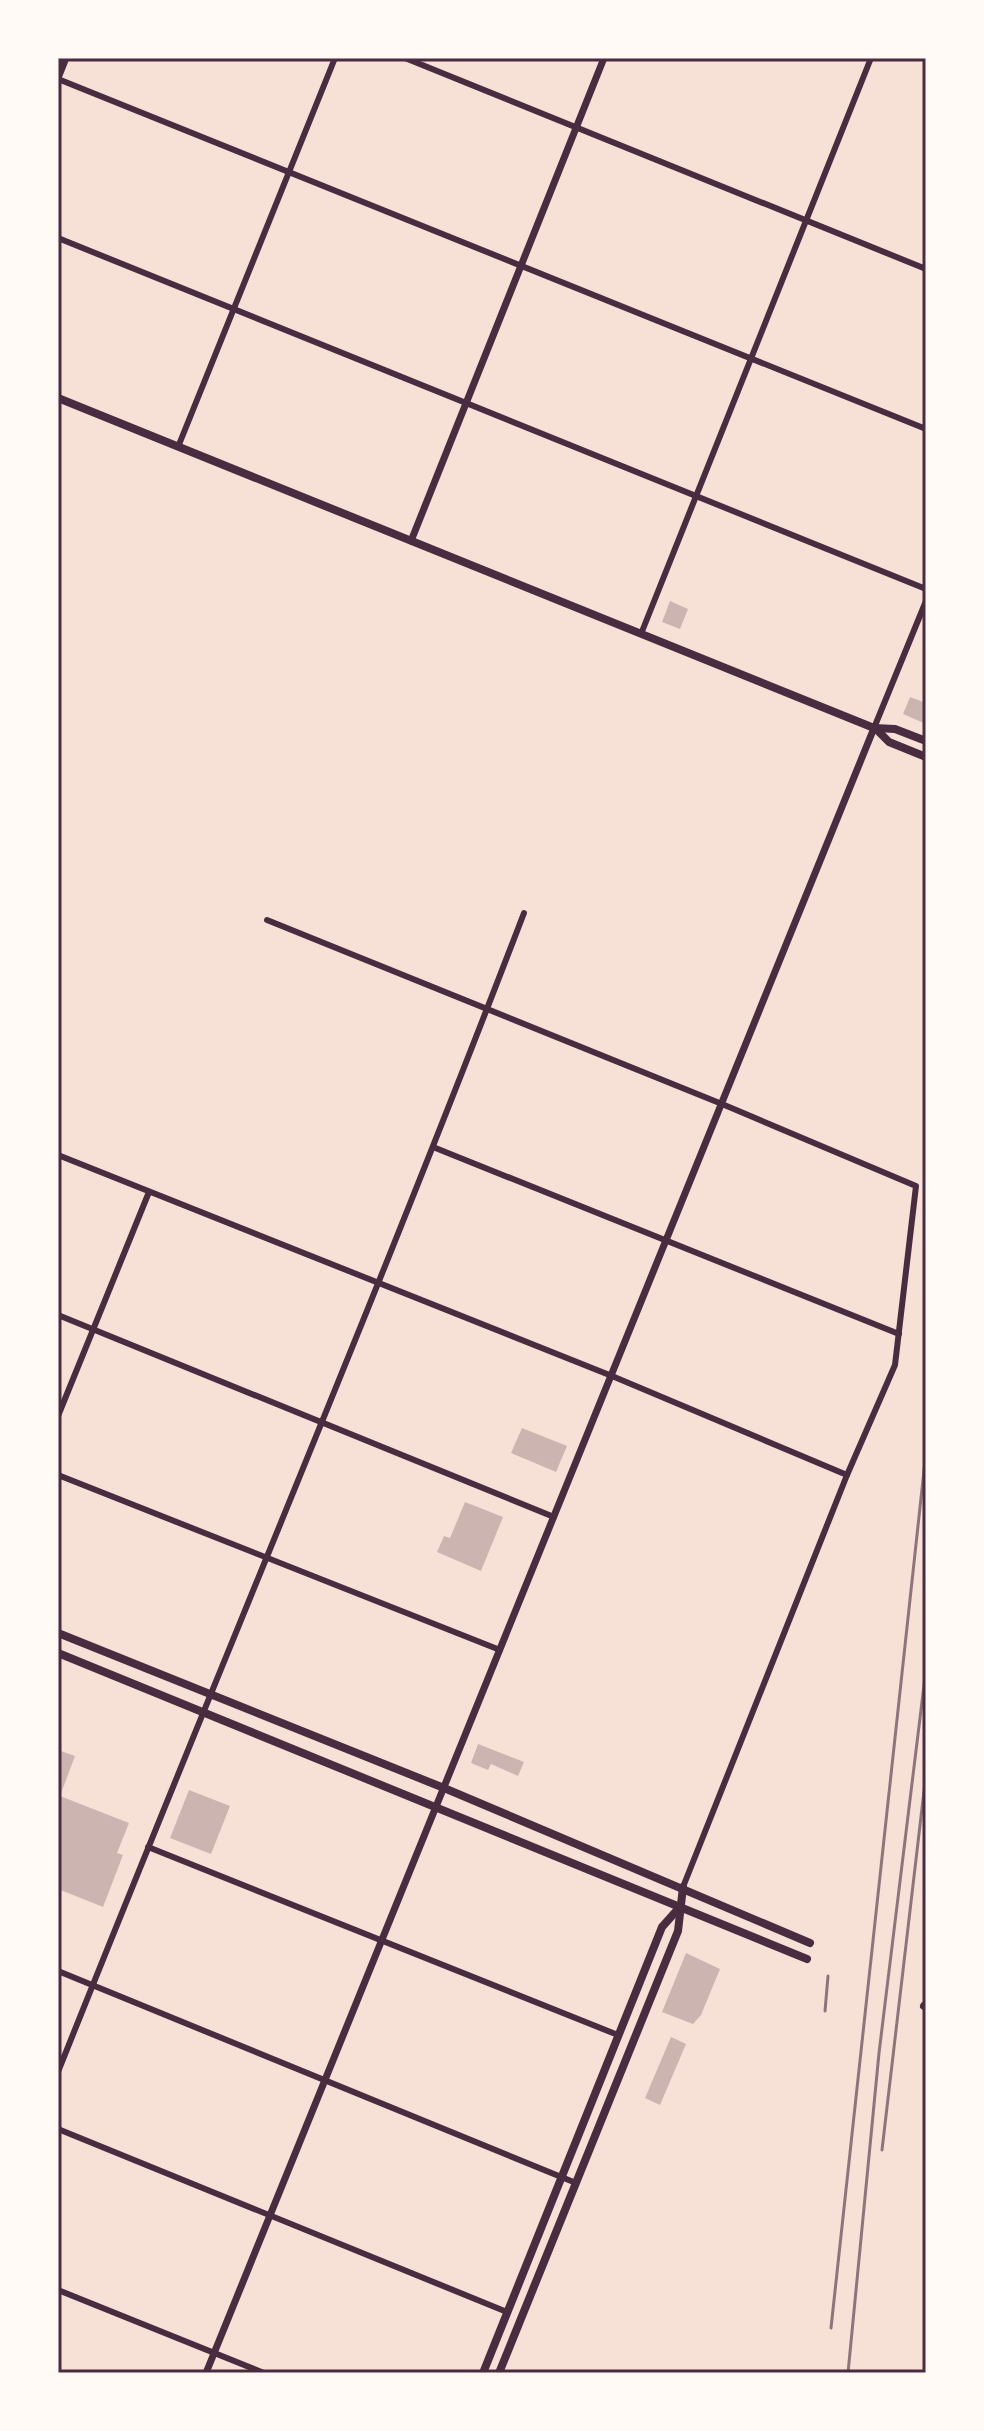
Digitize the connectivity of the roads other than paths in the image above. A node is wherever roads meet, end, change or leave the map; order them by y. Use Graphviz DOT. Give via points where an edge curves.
graph roads {
  1 [pos="66,58"];
  2 [pos="335,58"];
  3 [pos="405,58"];
  4 [pos="604,58"];
  5 [pos="871,58"];
  6 [pos="58,78"];
  7 [pos="576,127"];
  8 [pos="290,171"];
  9 [pos="807,221"];
  10 [pos="58,238"];
  11 [pos="521,266"];
  12 [pos="926,269"];
  13 [pos="233,309"];
  14 [pos="753,359"];
  15 [pos="58,398"];
  16 [pos="467,404"];
  17 [pos="926,429"];
  18 [pos="178,447"];
  19 [pos="696,497"];
  20 [pos="411,541"];
  21 [pos="926,589"];
  22 [pos="926,601"];
  23 [pos="641,634"];
  24 [pos="874,728"];
  25 [pos="926,741"];
  26 [pos="926,757"];
  27 [pos="524,913"];
  28 [pos="267,920"];
  29 [pos="487,1009"];
  30 [pos="722,1104"];
  31 [pos="433,1147"];
  32 [pos="58,1155"];
  33 [pos="149,1192"];
  34 [pos="666,1241"];
  35 [pos="378,1283"];
  36 [pos="58,1315"];
  37 [pos="93,1329"];
  38 [pos="899,1334"];
  39 [pos="612,1376"];
  40 [pos="58,1416"];
  41 [pos="321,1423"];
  42 [pos="58,1475"];
  43 [pos="847,1475"];
  44 [pos="554,1517"];
  45 [pos="268,1558"];
  46 [pos="58,1633"];
  47 [pos="500,1650"];
  48 [pos="58,1653"];
  49 [pos="212,1694"];
  50 [pos="204,1713"];
  51 [pos="444,1788"];
  52 [pos="436,1808"];
  53 [pos="148,1847"];
  54 [pos="683,1887"];
  55 [pos="679,1907"];
  56 [pos="382,1941"];
  57 [pos="810,1943"];
  58 [pos="807,1959"];
  59 [pos="58,1971"];
  60 [pos="93,1985"];
  61 [pos="618,2035"];
  62 [pos="58,2072"];
  63 [pos="326,2079"];
  64 [pos="58,2129"];
  65 [pos="561,2177"];
  66 [pos="576,2183"];
  67 [pos="270,2215"];
  68 [pos="58,2290"];
  69 [pos="507,2312"];
  70 [pos="215,2353"];
  71 [pos="206,2373"];
  72 [pos="264,2373"];
  73 [pos="483,2373"];
  74 [pos="499,2373"];
  1 -- 6 [label="street"];
  2 -- 8 [label="street"];
  3 -- 7 [label="street"];
  4 -- 7 [label="street"];
  5 -- 9 [label="street"];
  6 -- 8 [label="street"];
  7 -- 9 [label="street"];
  7 -- 11 [label="street"];
  8 -- 11 [label="street"];
  8 -- 13 [label="street"];
  9 -- 12 [label="street"];
  9 -- 14 [label="street"];
  10 -- 13 [label="street"];
  11 -- 14 [label="street"];
  11 -- 16 [label="street"];
  13 -- 16 [label="street"];
  13 -- 18 [label="street"];
  14 -- 17 [label="street"];
  14 -- 19 [label="street"];
  15 -- 18 [label="main road"];
  16 -- 19 [label="street"];
  16 -- 20 [label="street"];
  18 -- 20 [label="main road"];
  19 -- 21 [label="street"];
  19 -- 23 [label="street"];
  20 -- 23 [label="main road"];
  22 -- 24 [label="street"];
  23 -- 24 [label="main road"];
  24 -- 25 [label="main road" via="895,729"];
  24 -- 26 [label="main road" via="889,742"];
  24 -- 30 [label="street"];
  27 -- 29 [label="street"];
  28 -- 29 [label="street"];
  29 -- 30 [label="street"];
  29 -- 31 [label="street"];
  30 -- 34 [label="street"];
  30 -- 38 [label="street" via="916,1186"];
  31 -- 34 [label="street"];
  31 -- 35 [label="street"];
  32 -- 33 [label="street"];
  33 -- 35 [label="street"];
  33 -- 37 [label="street"];
  34 -- 38 [label="street"];
  34 -- 39 [label="street"];
  35 -- 39 [label="street"];
  35 -- 41 [label="street"];
  36 -- 37 [label="street"];
  37 -- 40 [label="street"];
  37 -- 41 [label="street"];
  38 -- 43 [label="street" via="895,1365"];
  39 -- 43 [label="street"];
  39 -- 44 [label="street"];
  41 -- 44 [label="street"];
  41 -- 45 [label="street"];
  42 -- 45 [label="street"];
  43 -- 54 [label="street"];
  44 -- 47 [label="street"];
  45 -- 47 [label="street"];
  45 -- 49 [label="street"];
  46 -- 49 [label="main road"];
  47 -- 51 [label="street"];
  48 -- 50 [label="main road"];
  49 -- 50 [label="street"];
  49 -- 51 [label="main road"];
  50 -- 52 [label="main road"];
  50 -- 53 [label="street"];
  51 -- 52 [label="street"];
  51 -- 54 [label="main road"];
  52 -- 55 [label="main road"];
  52 -- 56 [label="street"];
  53 -- 56 [label="street"];
  53 -- 60 [label="street"];
  54 -- 55 [label="main road"];
  54 -- 57 [label="main road"];
  55 -- 58 [label="main road"];
  55 -- 61 [label="main road" via="662,1927"];
  55 -- 66 [label="main road" via="678,1931"];
  56 -- 61 [label="street"];
  56 -- 63 [label="street"];
  59 -- 60 [label="street"];
  60 -- 62 [label="street"];
  60 -- 63 [label="street"];
  61 -- 65 [label="main road"];
  63 -- 65 [label="street"];
  63 -- 67 [label="street"];
  64 -- 67 [label="street"];
  65 -- 66 [label="street"];
  65 -- 69 [label="main road"];
  66 -- 74 [label="main road"];
  67 -- 69 [label="street"];
  67 -- 70 [label="street"];
  68 -- 70 [label="street"];
  69 -- 73 [label="main road"];
  70 -- 71 [label="street"];
  70 -- 72 [label="street"];
}
